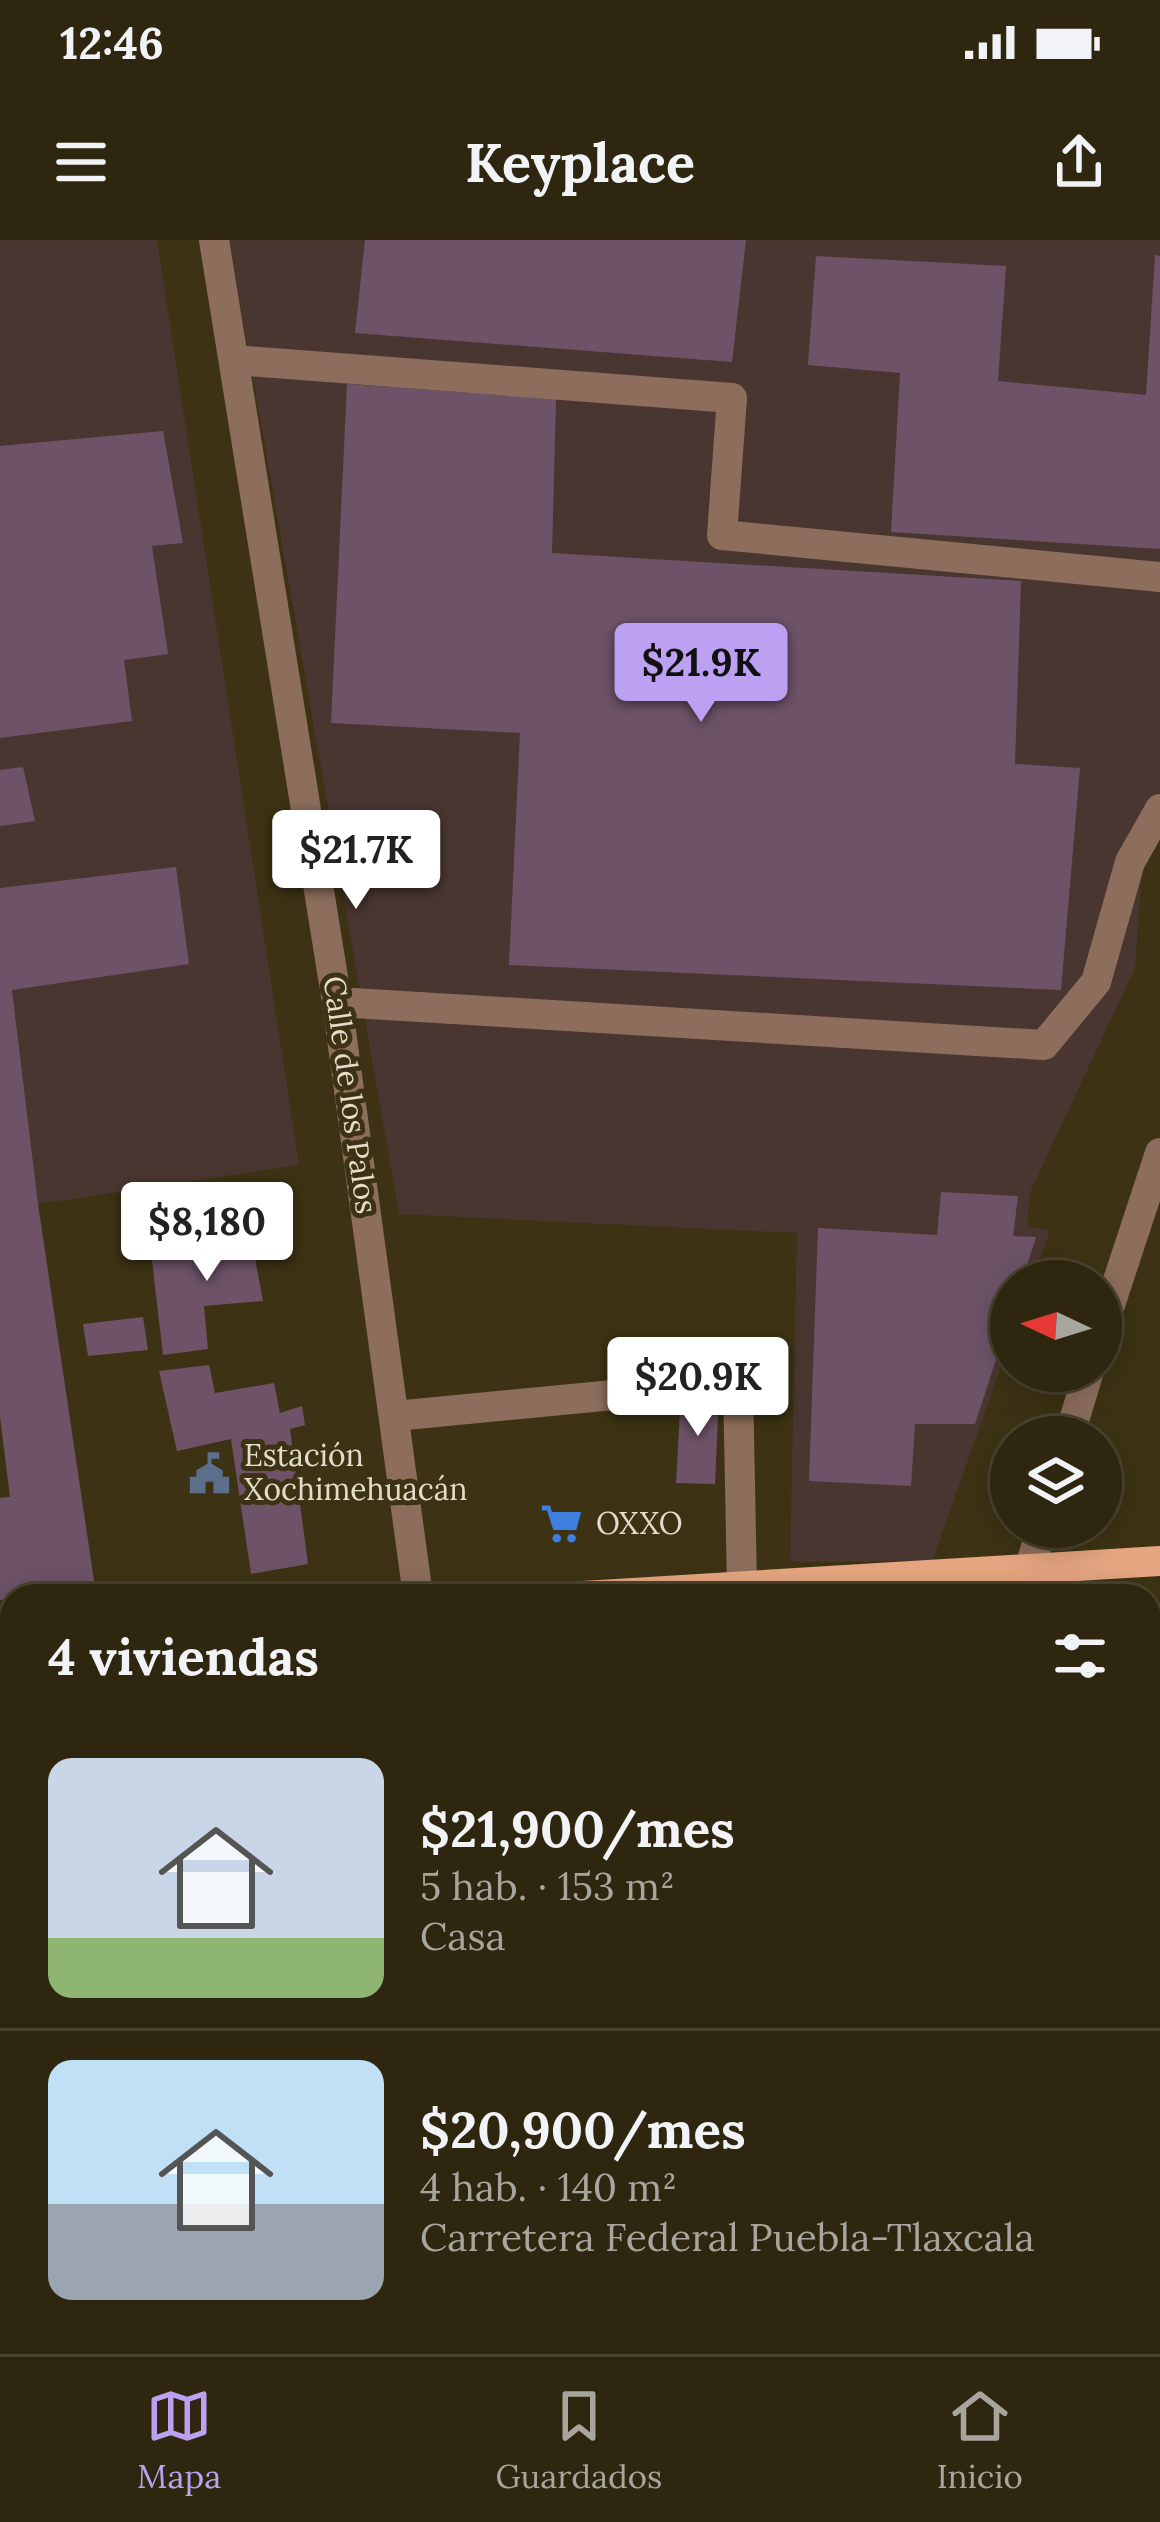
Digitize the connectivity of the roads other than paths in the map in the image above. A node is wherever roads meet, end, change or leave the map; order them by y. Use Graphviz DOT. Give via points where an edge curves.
graph roads {
  1 [pos="214,240"];
  2 [pos="234,360"];
  3 [pos="1160,577"];
  4 [pos="1160,809"];
  5 [pos="337,1002"];
  6 [pos="1160,1153"];
  7 [pos="1122,1268"];
  8 [pos="395,1416"];
  9 [pos="1036,1548"];
  10 [pos="1160,1561"];
  11 [pos="1030,1567"];
  12 [pos="416,1584"];
  13 [pos="742,1584"];
  14 [pos="785,1584"];
  1 -- 2 [label="street, Calle de los Palos"];
  2 -- 3 [label="street" via="732,398 722,535"];
  2 -- 5 [label="street, Calle de los Palos"];
  4 -- 5 [label="street" via="1130,862 1096,982 1044,1045"];
  5 -- 8 [label="street, Calle de los Palos"];
  6 -- 7 [label="street"];
  8 -- 12 [label="street, Calle de los Palos"];
  8 -- 13 [label="street" via="738,1383"];
  9 -- 11 [label="street"];
  10 -- 11 [label="main road"];
  11 -- 14 [label="main road"];
}
